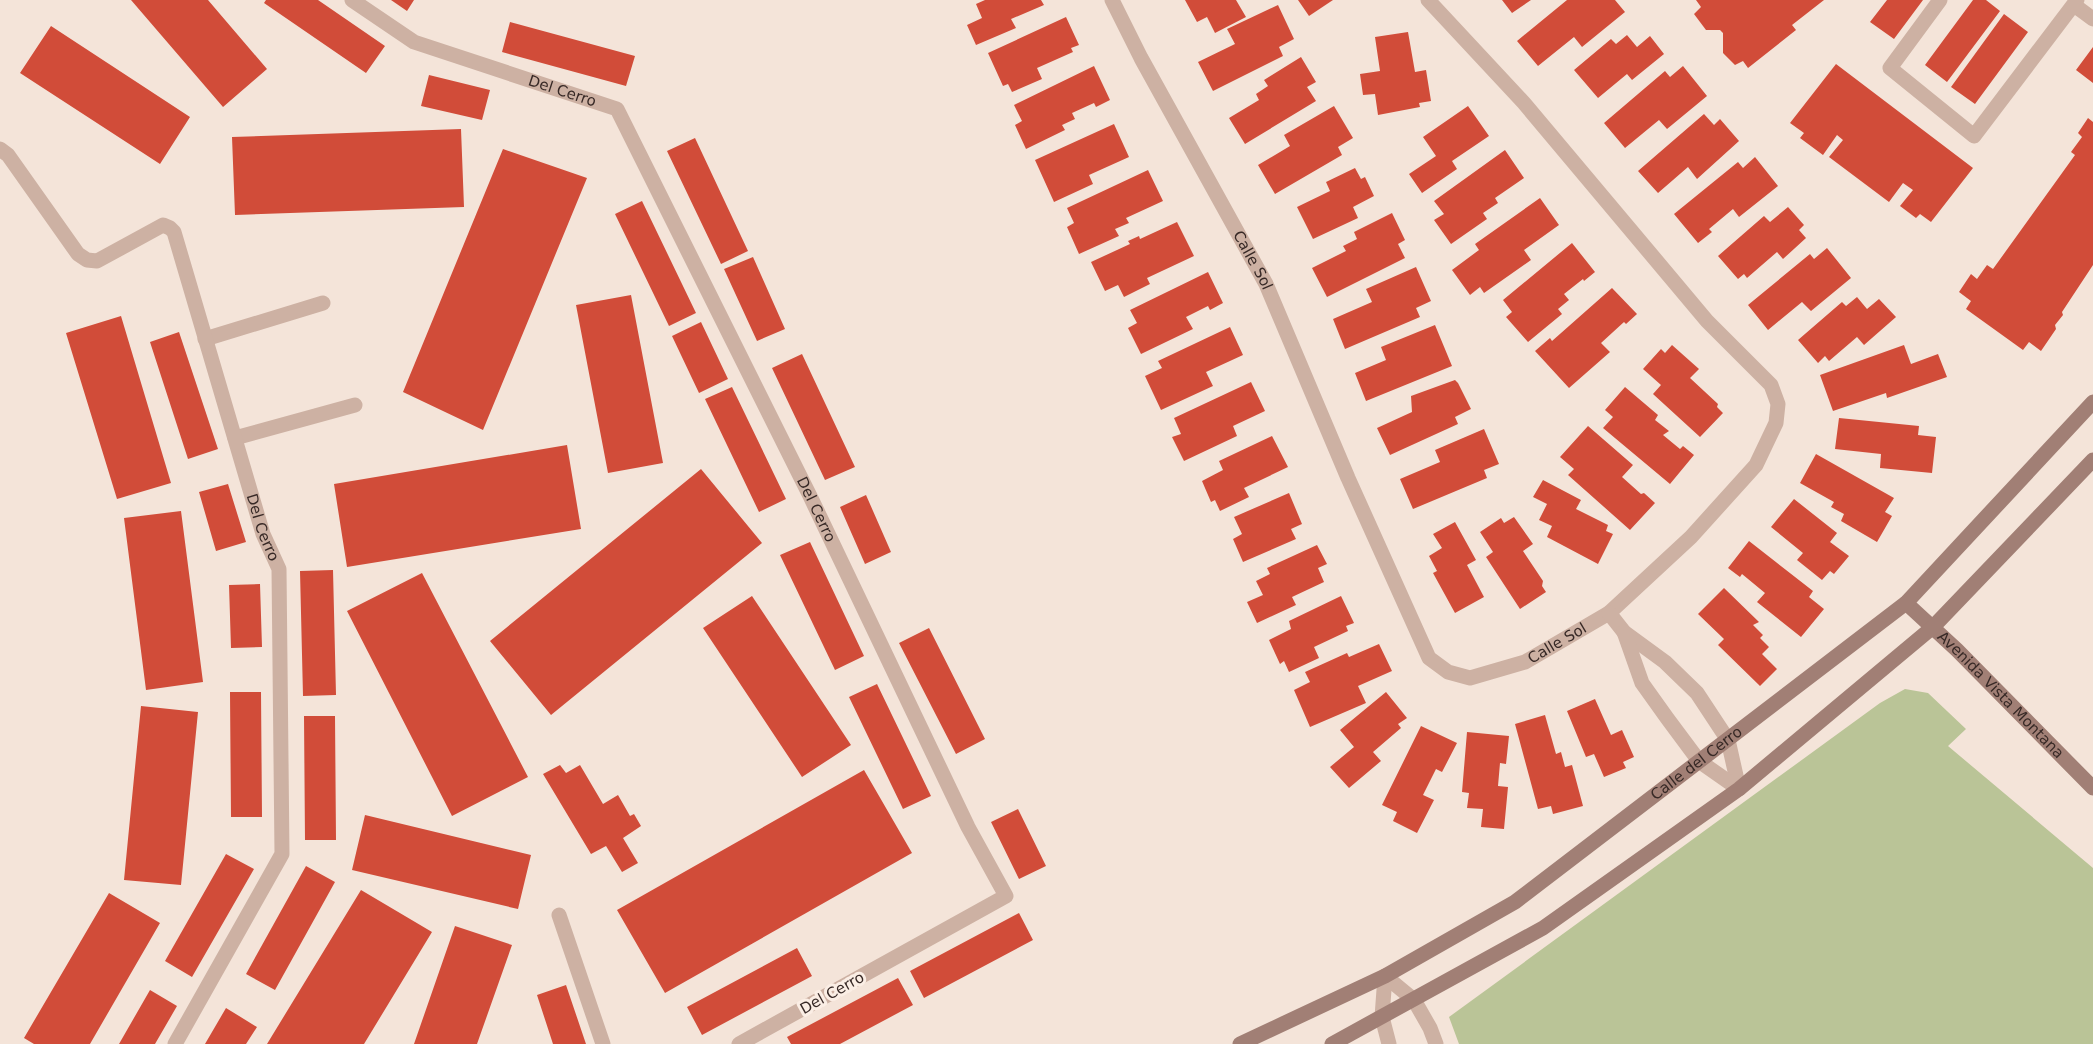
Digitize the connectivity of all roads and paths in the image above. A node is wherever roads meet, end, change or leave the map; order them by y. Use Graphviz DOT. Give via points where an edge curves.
graph roads {
  1 [pos="352,0"];
  2 [pos="1112,0"];
  3 [pos="1428,0"];
  4 [pos="1941,0"];
  5 [pos="2075,2"];
  6 [pos="2093,19"];
  7 [pos="0,148"];
  8 [pos="323,303"];
  9 [pos="205,339"];
  10 [pos="2093,402"];
  11 [pos="355,405"];
  12 [pos="235,438"];
  13 [pos="2093,460"];
  14 [pos="1906,603"];
  15 [pos="1609,613"];
  16 [pos="1933,627"];
  17 [pos="1624,632"];
  18 [pos="1728,740"];
  19 [pos="1699,761"];
  20 [pos="2093,788"];
  21 [pos="1739,789"];
  22 [pos="559,915"];
  23 [pos="1385,976"];
  24 [pos="1414,1000"];
  25 [pos="1382,1017"];
  26 [pos="175,1044"];
  27 [pos="603,1044"];
  28 [pos="739,1044"];
  29 [pos="1240,1044"];
  30 [pos="1332,1044"];
  31 [pos="1389,1044"];
  32 [pos="1436,1044"];
  1 -- 28 [label="street, Del Cerro" via="414,42 617,109 805,486 968,827 1006,896"];
  2 -- 15 [label="street, Calle Sol" via="1266,284 1429,658 1448,672 1470,678 1525,662"];
  3 -- 15 [label="street, Calle Sol" via="1524,103 1707,321 1771,385 1778,404 1776,423 1756,465 1691,537"];
  4 -- 5 [label="street" via="1890,68 1974,136"];
  5 -- 6 [label="street"];
  7 -- 9 [label="street, Del Cerro" via="78,254 87,260 97,261 163,225 170,228"];
  8 -- 9 [label="street"];
  9 -- 12 [label="street, Del Cerro"];
  10 -- 14 [label="main road, Calle del Cerro"];
  11 -- 12 [label="street"];
  12 -- 26 [label="street, Del Cerro" via="263,534 279,569 282,854"];
  13 -- 16 [label="main road"];
  14 -- 16 [label="main road, Avenida Vista Montana"];
  14 -- 18 [label="main road, Calle del Cerro"];
  15 -- 17 [label="street"];
  16 -- 20 [label="main road, Avenida Vista Montana"];
  16 -- 21 [label="main road"];
  17 -- 18 [label="street" via="1665,662 1697,693"];
  17 -- 19 [label="street" via="1642,683"];
  18 -- 19 [label="main road, Calle del Cerro"];
  18 -- 21 [label="street"];
  19 -- 21 [label="street"];
  19 -- 23 [label="main road, Calle del Cerro" via="1515,902"];
  21 -- 24 [label="main road" via="1543,928"];
  22 -- 27 [label="street"];
  23 -- 24 [label="street"];
  23 -- 25 [label="street"];
  23 -- 29 [label="main road, Calle del Cerro"];
  24 -- 25 [label="main road"];
  24 -- 32 [label="street"];
  25 -- 30 [label="main road"];
  25 -- 31 [label="street"];
}
